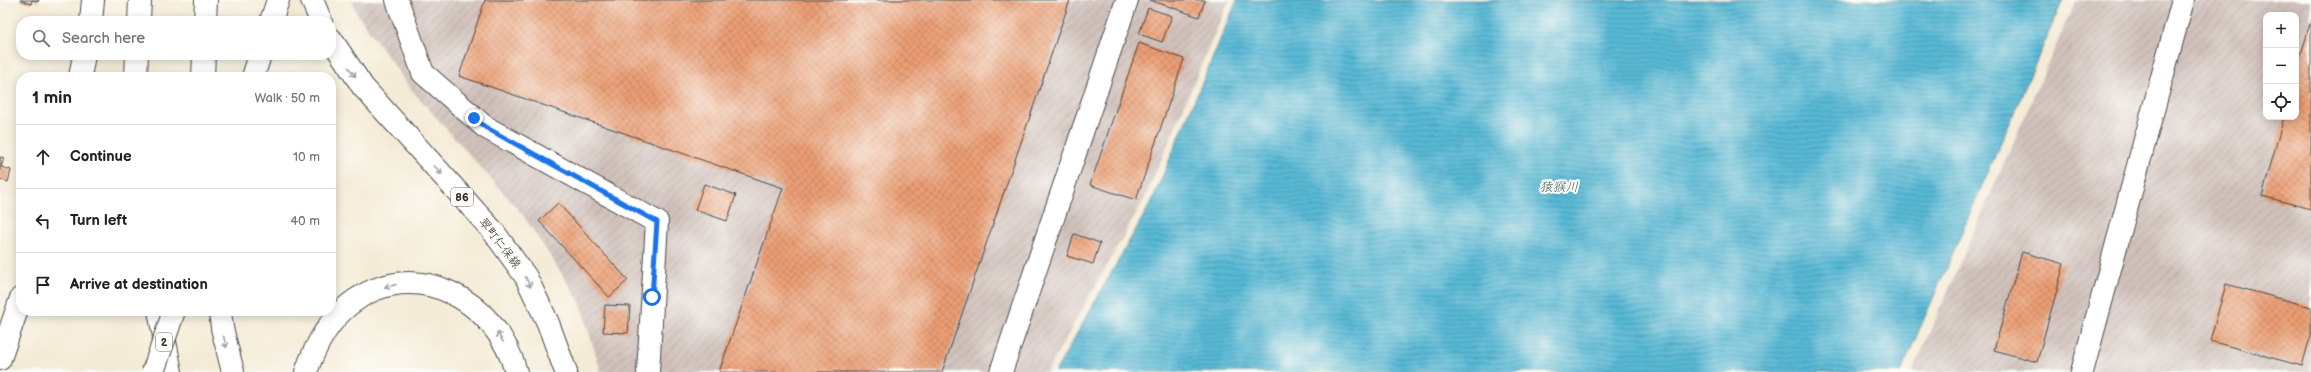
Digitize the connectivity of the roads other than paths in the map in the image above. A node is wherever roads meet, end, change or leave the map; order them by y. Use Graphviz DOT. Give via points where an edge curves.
graph roads {
  1 [pos="93,0"];
  2 [pos="140,0"];
  3 [pos="206,0"];
  4 [pos="278,0"];
  5 [pos="312,0"];
  6 [pos="397,0"];
  7 [pos="1127,0"];
  8 [pos="2183,0"];
  9 [pos="91,16"];
  10 [pos="139,16"];
  11 [pos="205,16"];
  12 [pos="273,16"];
  13 [pos="319,16"];
  14 [pos="336,47"];
  15 [pos="83,60"];
  16 [pos="137,60"];
  17 [pos="204,60"];
  18 [pos="258,60"];
  19 [pos="81,72"];
  20 [pos="136,72"];
  21 [pos="203,72"];
  22 [pos="255,72"];
  23 [pos="16,313"];
  24 [pos="160,316"];
  25 [pos="172,316"];
  26 [pos="221,316"];
  27 [pos="0,359"];
  28 [pos="153,372"];
  29 [pos="171,372"];
  30 [pos="233,372"];
  31 [pos="306,372"];
  32 [pos="516,372"];
  33 [pos="566,372"];
  34 [pos="648,372"];
  35 [pos="1001,372"];
  36 [pos="2082,372"];
  1 -- 9 [label="main road"];
  2 -- 10 [label="main road"];
  3 -- 11 [label="main road"];
  4 -- 12 [label="main road"];
  5 -- 13 [label="main road"];
  6 -- 34 [label="main road" via="423,74 485,127 657,222"];
  7 -- 35 [label="main road"];
  8 -- 36 [label="main road"];
  14 -- 33 [label="main road, 翠町仁保線 / 86, one-way" via="362,86 493,231 526,277 548,323"];
  15 -- 19 [label="main road"];
  16 -- 20 [label="main road"];
  17 -- 21 [label="main road"];
  18 -- 22 [label="main road"];
  23 -- 27 [label="main road"];
  24 -- 29 [label="main road, 2"];
  25 -- 28 [label="main road, 2, bridge"];
  26 -- 30 [label="main road, one-way"];
  32 -- 31 [label="main road, one-way" via="500,336 481,312 459,296 432,285 406,282 377,289 350,304 328,325"];
}
